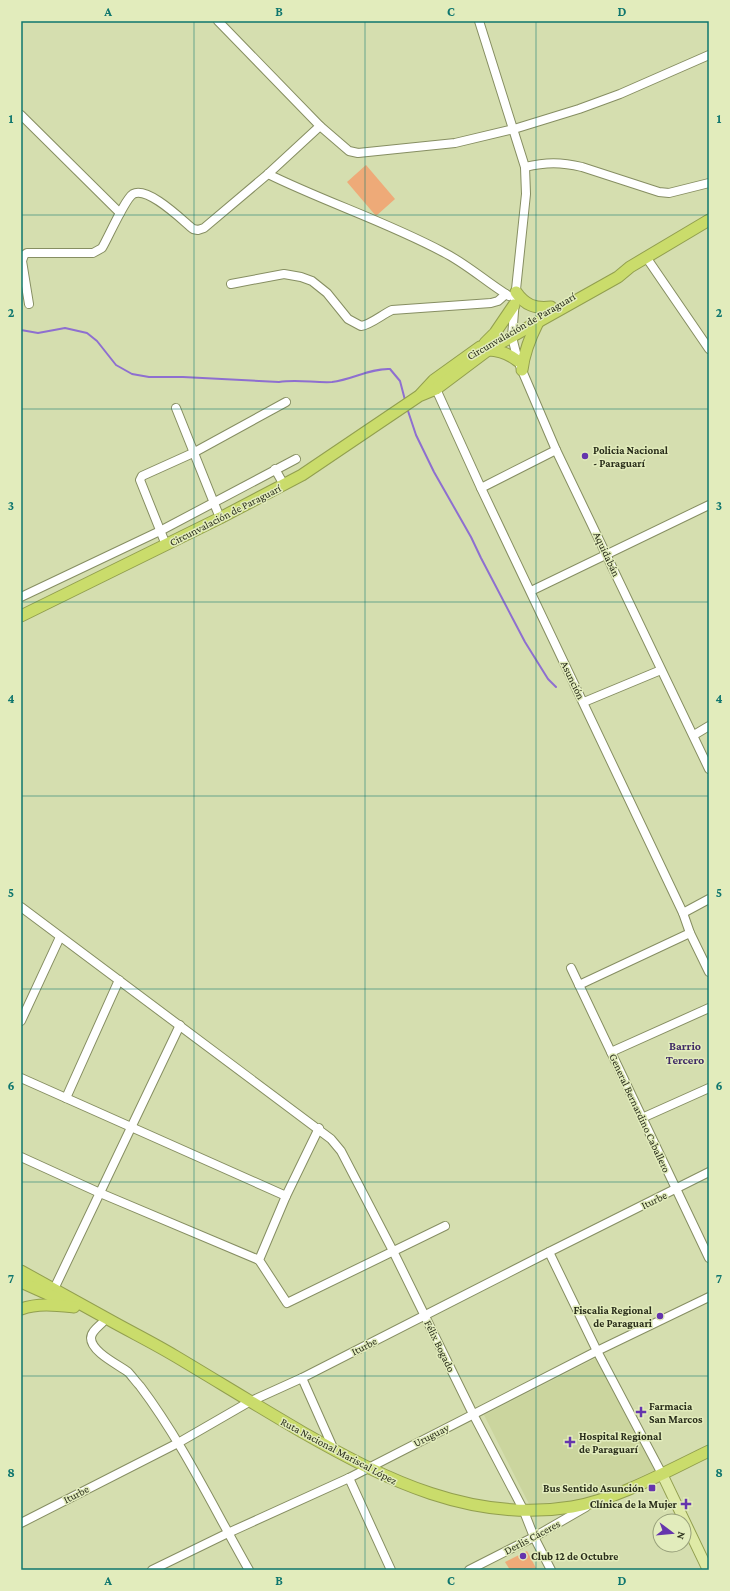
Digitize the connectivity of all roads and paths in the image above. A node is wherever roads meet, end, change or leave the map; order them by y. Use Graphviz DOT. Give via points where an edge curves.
graph roads {
  1 [pos="218,21"];
  2 [pos="479,21"];
  3 [pos="709,54"];
  4 [pos="21,115"];
  5 [pos="320,126"];
  6 [pos="514,129"];
  7 [pos="525,167"];
  8 [pos="268,174"];
  9 [pos="709,184"];
  10 [pos="120,214"];
  11 [pos="709,220"];
  12 [pos="646,257"];
  13 [pos="630,267"];
  14 [pos="231,284"];
  15 [pos="513,298"];
  16 [pos="29,304"];
  17 [pos="551,307"];
  18 [pos="538,322"];
  19 [pos="513,332"];
  20 [pos="487,347"];
  21 [pos="709,349"];
  22 [pos="520,366"];
  23 [pos="436,389"];
  24 [pos="419,396"];
  25 [pos="286,402"];
  26 [pos="176,408"];
  27 [pos="556,450"];
  28 [pos="193,453"];
  29 [pos="296,459"];
  30 [pos="275,470"];
  31 [pos="284,485"];
  32 [pos="481,488"];
  33 [pos="214,502"];
  34 [pos="709,506"];
  35 [pos="220,518"];
  36 [pos="160,531"];
  37 [pos="166,545"];
  38 [pos="607,554"];
  39 [pos="531,591"];
  40 [pos="21,598"];
  41 [pos="21,616"];
  42 [pos="661,670"];
  43 [pos="584,702"];
  44 [pos="709,726"];
  45 [pos="694,735"];
  46 [pos="709,769"];
  47 [pos="709,899"];
  48 [pos="21,907"];
  49 [pos="683,913"];
  50 [pos="690,933"];
  51 [pos="60,937"];
  52 [pos="571,968"];
  53 [pos="709,972"];
  54 [pos="119,980"];
  55 [pos="579,985"];
  56 [pos="709,1008"];
  57 [pos="21,1021"];
  58 [pos="180,1025"];
  59 [pos="611,1052"];
  60 [pos="21,1078"];
  61 [pos="709,1088"];
  62 [pos="66,1098"];
  63 [pos="642,1118"];
  64 [pos="132,1127"];
  65 [pos="319,1128"];
  66 [pos="21,1156"];
  67 [pos="709,1172"];
  68 [pos="675,1189"];
  69 [pos="100,1193"];
  70 [pos="286,1196"];
  71 [pos="445,1226"];
  72 [pos="393,1251"];
  73 [pos="549,1252"];
  74 [pos="709,1258"];
  75 [pos="259,1260"];
  76 [pos="21,1271"];
  77 [pos="23,1285"];
  78 [pos="59,1292"];
  79 [pos="709,1297"];
  80 [pos="74,1307"];
  81 [pos="21,1309"];
  82 [pos="425,1316"];
  83 [pos="102,1323"];
  84 [pos="597,1350"];
  85 [pos="186,1364"];
  86 [pos="302,1378"];
  87 [pos="249,1402"];
  88 [pos="472,1414"];
  89 [pos="178,1443"];
  90 [pos="334,1451"];
  91 [pos="709,1451"];
  92 [pos="368,1468"];
  93 [pos="662,1474"];
  94 [pos="349,1478"];
  95 [pos="593,1502"];
  96 [pos="523,1509"];
  97 [pos="21,1522"];
  98 [pos="228,1533"];
  99 [pos="534,1537"];
  100 [pos="152,1570"];
  101 [pos="250,1570"];
  102 [pos="391,1570"];
  103 [pos="469,1570"];
  104 [pos="551,1570"];
  105 [pos="708,1570"];
  1 -- 5 [label="street"];
  2 -- 6 [label="street, Aquidabán"];
  3 -- 6 [label="street" via="620,94"];
  4 -- 10 [label="street"];
  5 -- 6 [label="street" via="350,151 358,153 455,143"];
  5 -- 8 [label="street"];
  6 -- 7 [label="street, Aquidabán"];
  7 -- 9 [label="street" via="543,163 569,164 669,193"];
  7 -- 15 [label="street, Aquidabán" via="526,194"];
  8 -- 10 [label="street" via="209,224 198,230 193,229 149,195 133,194"];
  8 -- 15 [label="street" via="444,252"];
  10 -- 16 [label="street" via="99,251 24,255 22,261"];
  11 -- 12 [label="highway, Circunvalación de Paraguarí"];
  12 -- 13 [label="highway, Circunvalación de Paraguarí"];
  12 -- 21 [label="street"];
  13 -- 17 [label="highway, Circunvalación de Paraguarí" via="616,271"];
  13 -- 18 [label="highway, Circunvalación de Paraguarí" via="618,278"];
  14 -- 15 [label="street" via="284,274 301,277 312,281 348,319 362,326 392,310 491,304"];
  15 -- 17 [label="highway" via="543,308"];
  15 -- 19 [label="street, Aquidabán"];
  15 -- 20 [label="highway"];
  17 -- 19 [label="highway, Circunvalación de Paraguarí"];
  18 -- 19 [label="highway, Circunvalación de Paraguarí"];
  18 -- 22 [label="highway"];
  19 -- 20 [label="highway, Circunvalación de Paraguarí"];
  19 -- 22 [label="street, Aquidabán"];
  20 -- 22 [label="highway" via="504,352"];
  20 -- 23 [label="highway, Circunvalación de Paraguarí"];
  20 -- 24 [label="highway, Circunvalación de Paraguarí" via="434,380"];
  22 -- 27 [label="street, Aquidabán"];
  23 -- 24 [label="highway, Circunvalación de Paraguarí"];
  23 -- 32 [label="street, Asunción"];
  24 -- 31 [label="highway, Circunvalación de Paraguarí"];
  25 -- 28 [label="street"];
  26 -- 28 [label="street"];
  27 -- 32 [label="street"];
  27 -- 38 [label="street, Aquidabán"];
  28 -- 33 [label="street"];
  28 -- 36 [label="street" via="142,476 140,480"];
  29 -- 30 [label="street"];
  30 -- 31 [label="street"];
  30 -- 33 [label="street"];
  31 -- 35 [label="highway, Circunvalación de Paraguarí"];
  32 -- 39 [label="street, Asunción"];
  33 -- 35 [label="street"];
  33 -- 36 [label="street"];
  34 -- 38 [label="street"];
  35 -- 37 [label="highway, Circunvalación de Paraguarí"];
  36 -- 37 [label="street"];
  36 -- 40 [label="street"];
  37 -- 41 [label="highway, Circunvalación de Paraguarí"];
  38 -- 39 [label="street"];
  38 -- 42 [label="street, Aquidabán"];
  39 -- 43 [label="street, Asunción"];
  42 -- 43 [label="street"];
  42 -- 45 [label="street, Aquidabán"];
  43 -- 49 [label="street, Asunción"];
  44 -- 45 [label="street"];
  45 -- 46 [label="street, Aquidabán"];
  47 -- 49 [label="street"];
  48 -- 51 [label="street, Félix Bogado"];
  49 -- 50 [label="street, Asunción"];
  50 -- 53 [label="street, Asunción"];
  50 -- 55 [label="street"];
  51 -- 54 [label="street, Félix Bogado"];
  51 -- 57 [label="street"];
  52 -- 55 [label="street, General Bernardino Caballero"];
  54 -- 58 [label="street, Félix Bogado"];
  54 -- 62 [label="street"];
  55 -- 59 [label="street, General Bernardino Caballero"];
  56 -- 59 [label="street"];
  58 -- 64 [label="street"];
  58 -- 65 [label="street, Félix Bogado"];
  59 -- 63 [label="street, General Bernardino Caballero"];
  60 -- 62 [label="street"];
  61 -- 63 [label="street"];
  62 -- 64 [label="street"];
  63 -- 68 [label="street, General Bernardino Caballero"];
  64 -- 69 [label="street"];
  64 -- 70 [label="street"];
  65 -- 70 [label="street"];
  65 -- 72 [label="street, Félix Bogado" via="341,1151"];
  66 -- 69 [label="street"];
  67 -- 68 [label="street, Iturbe"];
  68 -- 73 [label="street, Iturbe"];
  68 -- 74 [label="street, General Bernardino Caballero"];
  69 -- 75 [label="street"];
  69 -- 78 [label="street"];
  70 -- 75 [label="street"];
  71 -- 72 [label="street"];
  72 -- 75 [label="street" via="287,1303"];
  72 -- 82 [label="street, Félix Bogado"];
  73 -- 82 [label="street, Iturbe"];
  73 -- 84 [label="street"];
  76 -- 78 [label="highway, Ruta Nacional Mariscal López"];
  77 -- 78 [label="highway"];
  77 -- 80 [label="highway, Ruta Nacional Mariscal López"];
  78 -- 85 [label="highway, Ruta Nacional Mariscal López" via="176,1356"];
  79 -- 84 [label="street, Uruguay"];
  80 -- 81 [label="highway" via="50,1304"];
  80 -- 83 [label="highway, Ruta Nacional Mariscal López"];
  82 -- 86 [label="street, Iturbe"];
  82 -- 88 [label="street, Félix Bogado"];
  83 -- 85 [label="highway, Ruta Nacional Mariscal López" via="173,1361"];
  83 -- 89 [label="street" via="92,1333 92,1343 106,1359 127,1372 140,1386"];
  84 -- 88 [label="street, Uruguay"];
  84 -- 93 [label="street"];
  85 -- 87 [label="highway, Ruta Nacional Mariscal López"];
  86 -- 87 [label="street, Iturbe"];
  86 -- 90 [label="street"];
  87 -- 89 [label="street, Iturbe"];
  87 -- 90 [label="highway, Ruta Nacional Mariscal López"];
  88 -- 92 [label="street, Uruguay"];
  88 -- 96 [label="street, Félix Bogado"];
  89 -- 97 [label="street, Iturbe"];
  89 -- 98 [label="street"];
  90 -- 92 [label="highway, Ruta Nacional Mariscal López"];
  91 -- 93 [label="highway, Ruta Nacional Mariscal López"];
  92 -- 94 [label="street, Uruguay"];
  92 -- 96 [label="highway, Ruta Nacional Mariscal López" via="446,1499 474,1505"];
  93 -- 95 [label="highway, Ruta Nacional Mariscal López"];
  93 -- 105 [label="main road"];
  94 -- 98 [label="street, Uruguay"];
  94 -- 102 [label="street"];
  95 -- 96 [label="highway, Ruta Nacional Mariscal López" via="550,1509"];
  95 -- 99 [label="street, Derlis Cáceres"];
  96 -- 99 [label="street, Félix Bogado"];
  98 -- 100 [label="street, Uruguay"];
  98 -- 101 [label="street"];
  99 -- 103 [label="street, Derlis Cáceres"];
  99 -- 104 [label="street, Félix Bogado"];
}
